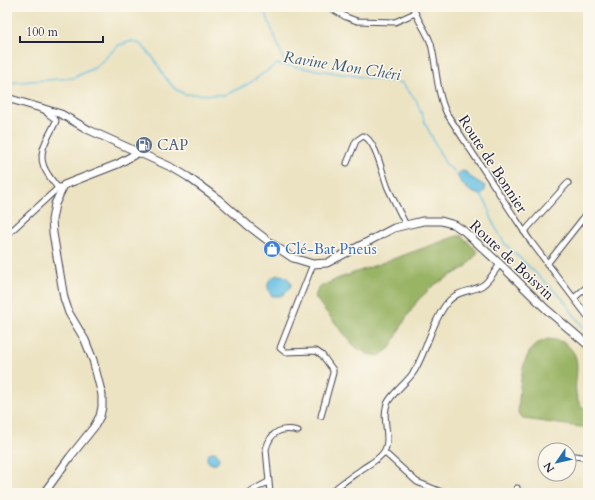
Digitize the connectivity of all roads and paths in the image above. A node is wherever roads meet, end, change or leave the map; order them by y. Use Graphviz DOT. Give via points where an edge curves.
graph roads {
  1 [pos="329,7"];
  2 [pos="413,7"];
  3 [pos="415,13"];
  4 [pos="7,98"];
  5 [pos="43,108"];
  6 [pos="139,152"];
  7 [pos="347,163"];
  8 [pos="568,183"];
  9 [pos="61,186"];
  10 [pos="588,212"];
  11 [pos="406,225"];
  12 [pos="524,232"];
  13 [pos="7,235"];
  14 [pos="313,264"];
  15 [pos="500,264"];
  16 [pos="547,264"];
  17 [pos="588,286"];
  18 [pos="574,298"];
  19 [pos="588,317"];
  20 [pos="588,344"];
  21 [pos="321,416"];
  22 [pos="298,431"];
  23 [pos="384,452"];
  24 [pos="577,456"];
  25 [pos="588,458"];
  26 [pos="268,482"];
  27 [pos="44,493"];
  28 [pos="247,493"];
  29 [pos="270,493"];
  30 [pos="330,493"];
  31 [pos="444,493"];
  1 -- 3 [label="street" via="357,21 395,22"];
  2 -- 3 [label="street, Route de Bonnier"];
  3 -- 12 [label="street, Route de Bonnier" via="430,41 440,97 447,114"];
  4 -- 5 [label="main road, Route de Boisvin"];
  5 -- 6 [label="main road, Route de Boisvin" via="61,114 89,130"];
  5 -- 9 [label="street" via="56,121 43,150 42,164 48,175"];
  6 -- 9 [label="main road" via="118,164"];
  6 -- 14 [label="main road, Route de Boisvin" via="188,177 293,258"];
  7 -- 11 [label="street" via="356,141 363,136 366,137 372,145 388,188"];
  8 -- 12 [label="street"];
  9 -- 13 [label="street"];
  9 -- 27 [label="main road" via="52,220 62,291 69,313 93,360 102,395 102,407 94,427"];
  10 -- 16 [label="street"];
  11 -- 14 [label="main road, Route de Boisvin" via="394,228 327,263"];
  11 -- 15 [label="main road, Route de Boisvin" via="423,221 441,221 455,225"];
  12 -- 16 [label="street, Route de Bonnier"];
  14 -- 21 [label="street" via="280,348 285,352 316,352 322,355 333,370"];
  15 -- 20 [label="main road, Route de Boisvin" via="546,309"];
  15 -- 23 [label="street" via="482,285 461,292 445,306 434,324 420,362 388,402 385,411 387,444"];
  16 -- 18 [label="street, Route de Bonnier"];
  17 -- 18 [label="street"];
  18 -- 19 [label="street, Route de Bonnier"];
  22 -- 26 [label="street" via="282,430 271,438 266,450"];
  23 -- 30 [label="street"];
  23 -- 31 [label="street" via="417,482"];
  24 -- 25 [label="street"];
  26 -- 28 [label="street"];
  26 -- 29 [label="street"];
}
